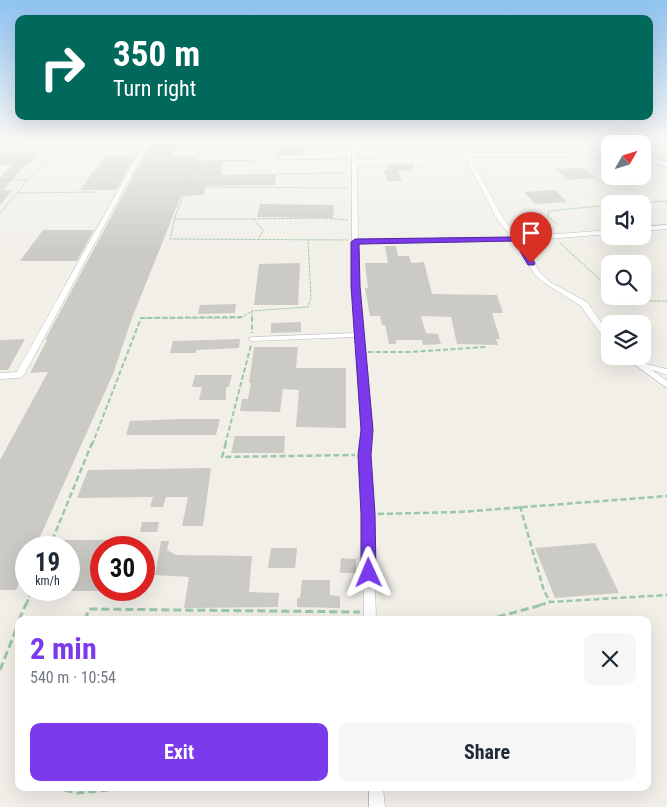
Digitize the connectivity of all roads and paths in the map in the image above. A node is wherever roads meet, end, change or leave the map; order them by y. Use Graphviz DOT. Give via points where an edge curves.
graph roads {
  1 [pos="29,178"];
  2 [pos="127,178"];
  3 [pos="190,178"];
  4 [pos="355,178"];
  5 [pos="478,178"];
  6 [pos="0,180"];
  7 [pos="27,180"];
  8 [pos="186,187"];
  9 [pos="355,188"];
  10 [pos="97,192"];
  11 [pos="17,193"];
  12 [pos="667,201"];
  13 [pos="651,202"];
  14 [pos="601,205"];
  15 [pos="0,213"];
  16 [pos="174,219"];
  17 [pos="253,219"];
  18 [pos="353,221"];
  19 [pos="558,225"];
  20 [pos="667,228"];
  21 [pos="651,229"];
  22 [pos="601,233"];
  23 [pos="552,236"];
  24 [pos="259,239"];
  25 [pos="516,239"];
  26 [pos="308,240"];
  27 [pos="355,241"];
  28 [pos="601,281"];
  29 [pos="651,301"];
  30 [pos="667,301"];
  31 [pos="252,311"];
  32 [pos="601,328"];
  33 [pos="359,335"];
  34 [pos="252,339"];
  35 [pos="486,347"];
  36 [pos="361,352"];
  37 [pos="639,365"];
  38 [pos="648,365"];
  39 [pos="667,372"];
  40 [pos="0,376"];
  41 [pos="667,385"];
  42 [pos="364,455"];
  43 [pos="667,496"];
  44 [pos="520,506"];
  45 [pos="368,514"];
  46 [pos="54,536"];
  47 [pos="667,595"];
  48 [pos="27,601"];
  49 [pos="550,602"];
  50 [pos="21,616"];
  51 [pos="86,616"];
  52 [pos="369,616"];
  53 [pos="500,616"];
  54 [pos="15,631"];
  55 [pos="0,670"];
  56 [pos="68,791"];
  57 [pos="99,791"];
  58 [pos="376,791"];
  59 [pos="376,807"];
  1 -- 7 [label="path"];
  2 -- 40 [label="street" via="20,375"];
  3 -- 8 [label="path"];
  4 -- 9 [label="street"];
  5 -- 25 [label="street" via="500,219"];
  6 -- 7 [label="path"];
  7 -- 11 [label="path"];
  8 -- 9 [label="path"];
  8 -- 16 [label="path"];
  9 -- 18 [label="street"];
  10 -- 11 [label="path"];
  11 -- 15 [label="path"];
  12 -- 13 [label="path"];
  14 -- 19 [label="path" via="549,211 548,216"];
  16 -- 17 [label="path"];
  16 -- 24 [label="path" via="170,239"];
  17 -- 18 [label="path"];
  17 -- 24 [label="path" via="263,230"];
  18 -- 27 [label="street"];
  20 -- 21 [label="street"];
  22 -- 23 [label="street"];
  23 -- 25 [label="street"];
  23 -- 28 [label="path"];
  24 -- 26 [label="path"];
  25 -- 27 [label="street"];
  25 -- 32 [label="street" via="538,275 584,304"];
  26 -- 27 [label="path"];
  26 -- 31 [label="path" via="311,298 308,307"];
  27 -- 33 [label="street"];
  29 -- 30 [label="path"];
  31 -- 34 [label="path"];
  31 -- 46 [label="path" via="241,318 141,318"];
  33 -- 34 [label="street"];
  33 -- 36 [label="street"];
  34 -- 42 [label="path" via="222,457"];
  35 -- 36 [label="path"];
  36 -- 42 [label="street" via="367,430"];
  37 -- 41 [label="street"];
  38 -- 39 [label="street"];
  42 -- 45 [label="street"];
  43 -- 44 [label="path"];
  44 -- 45 [label="path" via="460,512"];
  44 -- 49 [label="path"];
  45 -- 52 [label="street"];
  47 -- 49 [label="path"];
  48 -- 50 [label="path"];
  49 -- 53 [label="path"];
  51 -- 52 [label="path" via="89,609"];
  54 -- 55 [label="path"];
  56 -- 57 [label="path"];
  58 -- 59 [label="street"];
}
